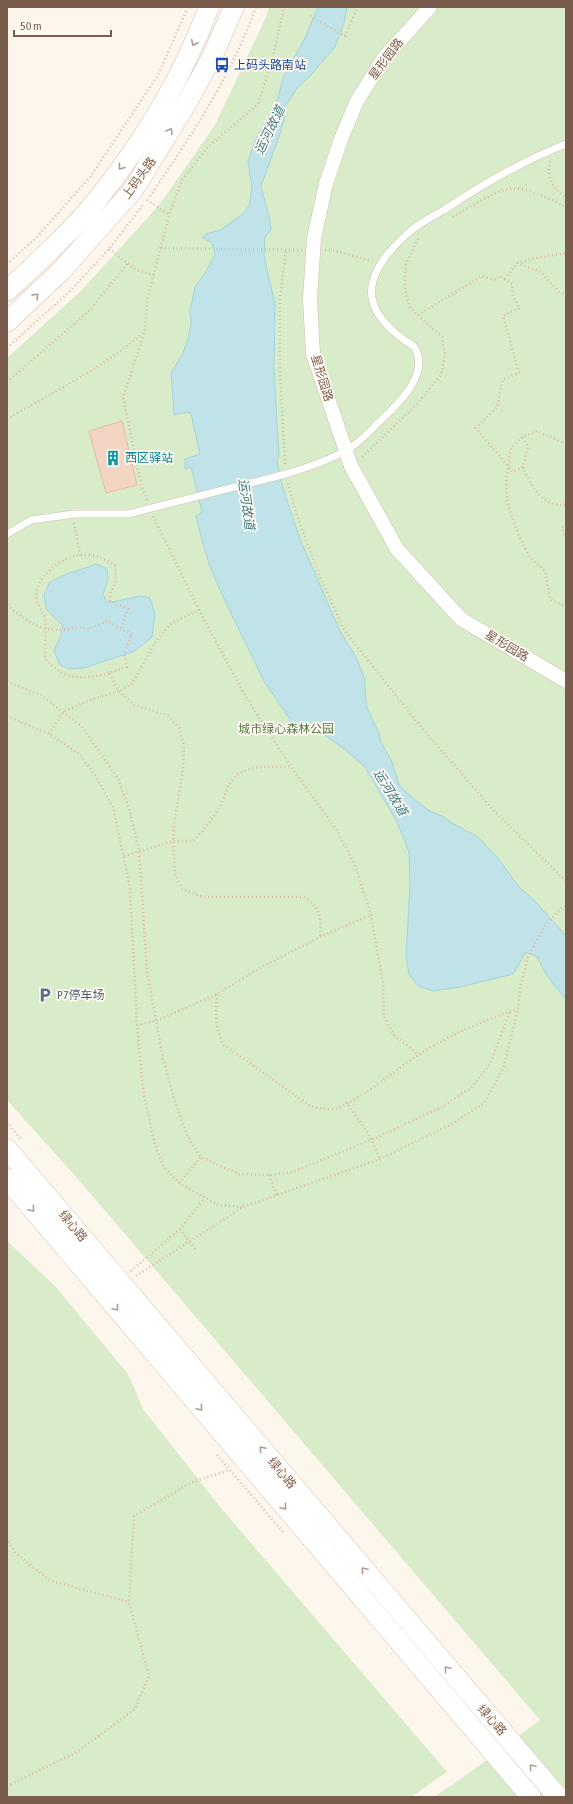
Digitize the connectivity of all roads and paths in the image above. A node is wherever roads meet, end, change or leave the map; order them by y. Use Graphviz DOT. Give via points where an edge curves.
graph roads {
  1 [pos="188,7"];
  2 [pos="209,7"];
  3 [pos="234,7"];
  4 [pos="284,7"];
  5 [pos="358,7"];
  6 [pos="430,7"];
  7 [pos="310,16"];
  8 [pos="566,144"];
  9 [pos="136,147"];
  10 [pos="552,149"];
  11 [pos="154,157"];
  12 [pos="566,198"];
  13 [pos="147,200"];
  14 [pos="566,208"];
  15 [pos="169,215"];
  16 [pos="451,219"];
  17 [pos="425,234"];
  18 [pos="161,248"];
  19 [pos="108,249"];
  20 [pos="286,250"];
  21 [pos="314,250"];
  22 [pos="566,253"];
  23 [pos="42,258"];
  24 [pos="381,263"];
  25 [pos="517,263"];
  26 [pos="7,264"];
  27 [pos="127,264"];
  28 [pos="62,270"];
  29 [pos="154,276"];
  30 [pos="505,279"];
  31 [pos="7,291"];
  32 [pos="566,295"];
  33 [pos="418,315"];
  34 [pos="7,322"];
  35 [pos="145,331"];
  36 [pos="7,382"];
  37 [pos="7,419"];
  38 [pos="522,436"];
  39 [pos="566,444"];
  40 [pos="346,451"];
  41 [pos="508,467"];
  42 [pos="523,467"];
  43 [pos="285,474"];
  44 [pos="566,505"];
  45 [pos="149,508"];
  46 [pos="74,514"];
  47 [pos="566,524"];
  48 [pos="7,534"];
  49 [pos="566,536"];
  50 [pos="80,555"];
  51 [pos="7,605"];
  52 [pos="566,607"];
  53 [pos="199,610"];
  54 [pos="121,628"];
  55 [pos="44,629"];
  56 [pos="109,673"];
  57 [pos="566,681"];
  58 [pos="7,682"];
  59 [pos="119,691"];
  60 [pos="63,712"];
  61 [pos="7,716"];
  62 [pos="48,734"];
  63 [pos="291,767"];
  64 [pos="173,841"];
  65 [pos="139,851"];
  66 [pos="124,856"];
  67 [pos="566,881"];
  68 [pos="566,906"];
  69 [pos="371,914"];
  70 [pos="320,937"];
  71 [pos="217,994"];
  72 [pos="518,1009"];
  73 [pos="510,1012"];
  74 [pos="156,1021"];
  75 [pos="137,1025"];
  76 [pos="418,1055"];
  77 [pos="346,1102"];
  78 [pos="371,1140"];
  79 [pos="7,1149"];
  80 [pos="201,1157"];
  81 [pos="380,1160"];
  82 [pos="269,1175"];
  83 [pos="7,1179"];
  84 [pos="179,1184"];
  85 [pos="277,1196"];
  86 [pos="204,1199"];
  87 [pos="243,1207"];
  88 [pos="180,1229"];
  89 [pos="190,1240"];
  90 [pos="195,1249"];
  91 [pos="121,1282"];
  92 [pos="230,1470"];
  93 [pos="7,1538"];
  94 [pos="129,1602"];
  95 [pos="7,1786"];
  96 [pos="531,1797"];
  97 [pos="558,1797"];
  1 -- 26 [label="path" via="158,74 91,176 35,240"];
  2 -- 9 [label="main road, 上码头路, one-way" via="172,88"];
  11 -- 3 [label="main road, 上码头路, one-way" via="213,55"];
  4 -- 15 [label="path" via="273,58 258,104 207,148 194,164 182,180"];
  5 -- 7 [label="path" via="346,36"];
  6 -- 21 [label="street, 星形园路" via="384,58 357,101 326,184 314,238"];
  8 -- 10 [label="lane"];
  9 -- 11 [label="main road" via="146,158"];
  9 -- 23 [label="main road, 上码头路, one-way" via="96,201"];
  10 -- 12 [label="path" via="548,169 553,186"];
  10 -- 24 [label="lane" via="514,166 409,232"];
  11 -- 28 [label="main road, 上码头路" via="133,190"];
  13 -- 15 [label="path"];
  14 -- 16 [label="path" via="528,191 508,190 483,200"];
  15 -- 18 [label="path"];
  17 -- 33 [label="path" via="418,238 405,266 405,289 409,307"];
  18 -- 20 [label="path"];
  18 -- 29 [label="path"];
  19 -- 27 [label="path"];
  20 -- 21 [label="path"];
  20 -- 43 [label="path" via="280,298 280,369"];
  21 -- 24 [label="path" via="333,250"];
  21 -- 40 [label="street, 星形园路" via="310,299 313,354"];
  22 -- 25 [label="path"];
  23 -- 28 [label="main road" via="56,258"];
  23 -- 31 [label="main road, 上码头路"];
  24 -- 40 [label="lane" via="373,282 376,312 385,325 414,347 418,367 413,383 403,399"];
  25 -- 30 [label="path"];
  25 -- 32 [label="path" via="541,272 559,292"];
  27 -- 29 [label="path"];
  27 -- 36 [label="path" via="91,309"];
  34 -- 28 [label="main road, 上码头路, one-way"];
  29 -- 35 [label="path" via="147,301"];
  30 -- 33 [label="path" via="500,276 494,280 482,276"];
  30 -- 41 [label="path" via="512,284 512,296 520,308 503,316 520,374 503,379 497,407 476,428"];
  33 -- 40 [label="path" via="442,337 445,355 441,375 417,404 362,457"];
  35 -- 37 [label="path" via="135,341 62,388"];
  35 -- 45 [label="path" via="123,397 141,484"];
  38 -- 39 [label="path" via="537,430"];
  38 -- 41 [label="path" via="511,448"];
  38 -- 42 [label="path" via="528,446"];
  40 -- 43 [label="lane" via="310,467"];
  40 -- 57 [label="street, 星形园路" via="351,466 397,549 461,619"];
  41 -- 42 [label="path" via="513,472"];
  41 -- 52 [label="path" via="507,502 518,534 530,557 545,571 550,599"];
  42 -- 44 [label="path" via="530,484 541,498 560,506"];
  43 -- 45 [label="lane"];
  43 -- 67 [label="path" via="296,513 320,577 344,630 420,726 497,814"];
  45 -- 46 [label="lane" via="128,514"];
  45 -- 53 [label="path"];
  46 -- 48 [label="lane" via="31,520"];
  46 -- 50 [label="path"];
  47 -- 49 [label="path" via="562,527"];
  50 -- 54 [label="path" via="94,555 115,566 116,581 110,594 110,601 128,609"];
  50 -- 55 [label="path" via="63,559 43,576 40,582 37,589 37,605 45,618"];
  51 -- 55 [label="path" via="32,624"];
  53 -- 59 [label="path" via="172,623 156,641 132,684"];
  53 -- 63 [label="path" via="246,697"];
  54 -- 55 [label="path" via="107,620 89,629 79,626 58,630"];
  54 -- 56 [label="path" via="132,634 124,653 127,667"];
  55 -- 56 [label="path" via="45,658 54,669 67,675 86,678"];
  56 -- 59 [label="path"];
  58 -- 60 [label="path" via="41,695"];
  59 -- 60 [label="path"];
  59 -- 64 [label="path" via="134,705 167,715 179,728 184,746 183,770"];
  60 -- 62 [label="path"];
  60 -- 65 [label="path" via="82,727 118,779 129,808"];
  61 -- 62 [label="path"];
  62 -- 66 [label="path" via="79,754 95,775 113,807"];
  63 -- 64 [label="path" via="265,767 244,772 233,778 206,829 194,841"];
  63 -- 69 [label="path" via="336,829 354,863"];
  64 -- 65 [label="path"];
  64 -- 70 [label="path" via="175,874 182,889 202,896 304,897 316,906 321,921"];
  65 -- 66 [label="path"];
  65 -- 74 [label="path" via="147,971"];
  66 -- 75 [label="path" via="130,888"];
  68 -- 72 [label="path" via="561,908 544,927 528,957 520,988"];
  69 -- 70 [label="path"];
  69 -- 76 [label="path" via="383,983 384,1017 394,1035"];
  70 -- 71 [label="path"];
  71 -- 74 [label="path"];
  71 -- 77 [label="path" via="216,1021 218,1035 224,1045 310,1106 336,1108"];
  72 -- 73 [label="path"];
  72 -- 81 [label="path" via="503,1069 484,1103 452,1124"];
  73 -- 76 [label="path" via="470,1027"];
  73 -- 78 [label="path" via="490,1064 472,1087 442,1107"];
  74 -- 75 [label="path"];
  74 -- 80 [label="path" via="163,1059 177,1108 188,1137"];
  75 -- 84 [label="path" via="143,1090 155,1146 164,1167"];
  76 -- 77 [label="path" via="382,1081"];
  77 -- 78 [label="path"];
  78 -- 81 [label="path"];
  78 -- 82 [label="path" via="292,1172"];
  79 -- 91 [label="main road, 绿心路"];
  80 -- 82 [label="path" via="238,1174"];
  80 -- 84 [label="path"];
  81 -- 85 [label="path"];
  82 -- 85 [label="path"];
  83 -- 96 [label="main road, 绿心路, one-way"];
  84 -- 86 [label="path"];
  85 -- 87 [label="path"];
  86 -- 87 [label="path" via="218,1205"];
  86 -- 88 [label="path"];
  87 -- 89 [label="path"];
  88 -- 89 [label="path"];
  88 -- 91 [label="path"];
  89 -- 90 [label="path"];
  89 -- 91 [label="path"];
  97 -- 91 [label="main road, 绿心路, one-way"];
  92 -- 94 [label="path" via="192,1482 134,1516"];
  93 -- 94 [label="path" via="15,1553 50,1581"];
  94 -- 95 [label="path" via="149,1676 135,1709 77,1752"];
}
